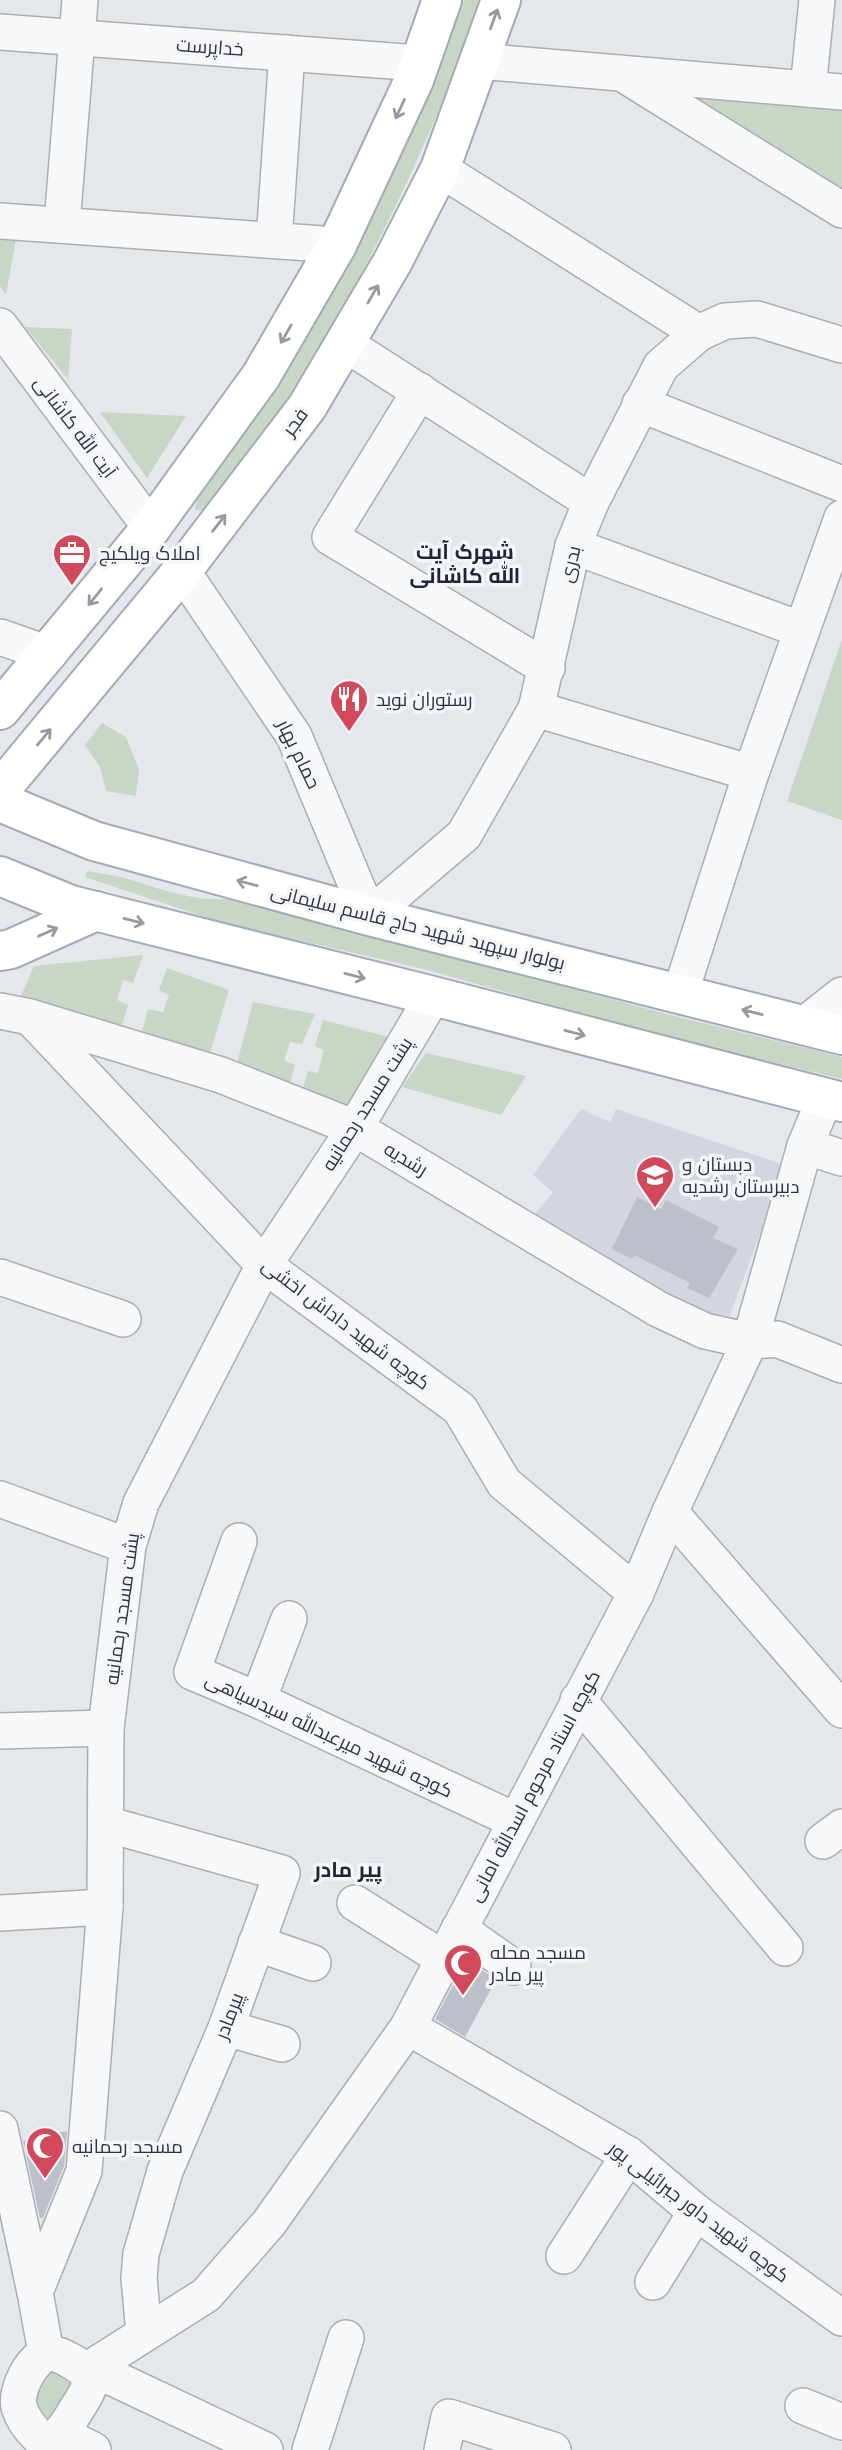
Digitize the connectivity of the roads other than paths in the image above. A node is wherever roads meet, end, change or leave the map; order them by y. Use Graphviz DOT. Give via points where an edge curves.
graph roads {
  1 [pos="80,0"];
  2 [pos="442,0"];
  3 [pos="500,0"];
  4 [pos="817,0"];
  5 [pos="0,32"];
  6 [pos="76,37"];
  7 [pos="287,53"];
  8 [pos="479,61"];
  9 [pos="419,63"];
  10 [pos="622,73"];
  11 [pos="808,89"];
  12 [pos="842,92"];
  13 [pos="440,169"];
  14 [pos="842,210"];
  15 [pos="0,221"];
  16 [pos="62,224"];
  17 [pos="274,240"];
  18 [pos="337,245"];
  19 [pos="0,326"];
  20 [pos="699,333"];
  21 [pos="344,343"];
  22 [pos="842,345"];
  23 [pos="420,391"];
  24 [pos="640,404"];
  25 [pos="842,484"];
  26 [pos="591,502"];
  27 [pos="842,518"];
  28 [pos="151,528"];
  29 [pos="573,546"];
  30 [pos="181,571"];
  31 [pos="802,630"];
  32 [pos="0,637"];
  33 [pos="49,654"];
  34 [pos="547,668"];
  35 [pos="536,709"];
  36 [pos="0,710"];
  37 [pos="751,773"];
  38 [pos="0,790"];
  39 [pos="0,802"];
  40 [pos="0,876"];
  41 [pos="96,911"];
  42 [pos="369,916"];
  43 [pos="0,951"];
  44 [pos="680,993"];
  45 [pos="842,995"];
  46 [pos="433,996"];
  47 [pos="10,1019"];
  48 [pos="804,1025"];
  49 [pos="842,1035"];
  50 [pos="833,1100"];
  51 [pos="355,1128"];
  52 [pos="805,1146"];
  53 [pos="842,1158"];
  54 [pos="264,1265"];
  55 [pos="0,1277"];
  56 [pos="123,1319"];
  57 [pos="750,1342"];
  58 [pos="842,1365"];
  59 [pos="0,1499"];
  60 [pos="672,1515"];
  61 [pos="239,1541"];
  62 [pos="128,1546"];
  63 [pos="636,1593"];
  64 [pos="289,1619"];
  65 [pos="258,1700"];
  66 [pos="578,1700"];
  67 [pos="842,1710"];
  68 [pos="106,1728"];
  69 [pos="0,1731"];
  70 [pos="516,1821"];
  71 [pos="106,1824"];
  72 [pos="355,1903"];
  73 [pos="105,1907"];
  74 [pos="0,1913"];
  75 [pos="459,1929"];
  76 [pos="256,1943"];
  77 [pos="785,1948"];
  78 [pos="444,1959"];
  79 [pos="313,1963"];
  80 [pos="513,1967"];
  81 [pos="408,2027"];
  82 [pos="226,2028"];
  83 [pos="282,2043"];
  84 [pos="0,2129"];
  85 [pos="629,2155"];
  86 [pos="695,2212"];
  87 [pos="564,2256"];
  88 [pos="653,2283"];
  89 [pos="36,2292"];
  90 [pos="842,2318"];
  91 [pos="144,2334"];
  92 [pos="346,2338"];
  93 [pos="46,2353"];
  94 [pos="88,2375"];
  95 [pos="803,2406"];
  96 [pos="842,2423"];
  97 [pos="30,2427"];
  98 [pos="93,2450"];
  99 [pos="265,2450"];
  100 [pos="310,2450"];
  101 [pos="442,2450"];
  102 [pos="553,2450"];
  1 -- 6 [label="street"];
  2 -- 9 [label="main road"];
  8 -- 3 [label="main road, فجر, one-way"];
  4 -- 11 [label="street"];
  5 -- 6 [label="street, خداپرست"];
  6 -- 7 [label="street, خداپرست"];
  6 -- 16 [label="street"];
  7 -- 9 [label="street, خداپرست"];
  7 -- 17 [label="street"];
  8 -- 10 [label="street"];
  8 -- 13 [label="main road, فجر"];
  9 -- 18 [label="main road, one-way"];
  10 -- 11 [label="street"];
  10 -- 14 [label="street"];
  11 -- 12 [label="street"];
  13 -- 20 [label="street"];
  21 -- 13 [label="main road, فجر, one-way"];
  15 -- 16 [label="street"];
  16 -- 17 [label="street"];
  17 -- 18 [label="street"];
  18 -- 28 [label="main road, one-way" via="261,376"];
  19 -- 28 [label="street, آیت الله کاشانی"];
  20 -- 22 [label="street, بدری" via="724,321 757,319"];
  20 -- 24 [label="street, بدری" via="661,366"];
  21 -- 23 [label="street"];
  30 -- 21 [label="main road, فجر, one-way" via="307,407"];
  23 -- 26 [label="street"];
  23 -- 34 [label="street" via="330,537"];
  24 -- 25 [label="street"];
  24 -- 26 [label="street, بدری"];
  26 -- 29 [label="street, بدری"];
  27 -- 31 [label="street"];
  28 -- 30 [label="main road"];
  28 -- 33 [label="main road, one-way"];
  29 -- 31 [label="street"];
  29 -- 34 [label="street, بدری"];
  38 -- 30 [label="main road, فجر, one-way"];
  30 -- 42 [label="street, حمام بهار" via="294,736"];
  31 -- 37 [label="street"];
  32 -- 33 [label="street"];
  33 -- 36 [label="main road"];
  34 -- 35 [label="street, بدری"];
  35 -- 37 [label="street"];
  35 -- 42 [label="street, بدری" via="464,835"];
  37 -- 44 [label="street"];
  42 -- 39 [label="main road, بولوار سپهبد شهید حاج قاسم سلیمانی, one-way" via="94,841"];
  40 -- 41 [label="main road"];
  43 -- 41 [label="main road, one-way"];
  41 -- 46 [label="main road, one-way"];
  42 -- 44 [label="main road, بولوار سپهبد شهید حاج قاسم سلیمانی"];
  48 -- 44 [label="main road, بولوار سپهبد شهید حاج قاسم سلیمانی, one-way"];
  45 -- 48 [label="street"];
  46 -- 50 [label="main road, one-way"];
  46 -- 51 [label="street, پشت مسجد رحمانیه"];
  47 -- 51 [label="street, رشدیه" via="221,1075"];
  47 -- 54 [label="street, کوچه شهید داداش اخشی"];
  48 -- 49 [label="main road, بولوار سپهبد شهید حاج قاسم سلیمانی"];
  50 -- 52 [label="street, کوچه استاد مرحوم اسدالله امانی"];
  51 -- 54 [label="street, پشت مسجد رحمانیه"];
  51 -- 57 [label="street, رشدیه" via="658,1309 705,1331"];
  52 -- 53 [label="street"];
  52 -- 57 [label="street, کوچه استاد مرحوم اسدالله امانی"];
  54 -- 62 [label="street, پشت مسجد رحمانیه" via="141,1503"];
  54 -- 63 [label="street, کوچه شهید داداش اخشی" via="460,1409 505,1483"];
  55 -- 56 [label="street"];
  57 -- 58 [label="street, رشدیه" via="777,1339"];
  57 -- 60 [label="street, کوچه استاد مرحوم اسدالله امانی"];
  59 -- 62 [label="street"];
  60 -- 63 [label="street, کوچه استاد مرحوم اسدالله امانی"];
  60 -- 67 [label="street"];
  61 -- 65 [label="street, کوچه شهید میرعبدالله سیدسیاهی" via="192,1672"];
  62 -- 68 [label="street, پشت مسجد رحمانیه"];
  63 -- 66 [label="street, کوچه استاد مرحوم اسدالله امانی"];
  64 -- 65 [label="street"];
  65 -- 70 [label="street, کوچه شهید میرعبدالله سیدسیاهی"];
  66 -- 70 [label="street, کوچه استاد مرحوم اسدالله امانی"];
  66 -- 77 [label="street"];
  68 -- 69 [label="street"];
  68 -- 71 [label="street, پشت مسجد رحمانیه"];
  70 -- 75 [label="street, کوچه استاد مرحوم اسدالله امانی"];
  71 -- 73 [label="street, پشت مسجد رحمانیه"];
  71 -- 76 [label="street, پیرمادر" via="282,1872"];
  72 -- 78 [label="street"];
  73 -- 74 [label="street"];
  73 -- 89 [label="street, پشت مسجد رحمانیه" via="84,2171"];
  75 -- 78 [label="street, کوچه استاد مرحوم اسدالله امانی"];
  75 -- 80 [label="street"];
  76 -- 79 [label="street"];
  76 -- 82 [label="street, پیرمادر"];
  78 -- 81 [label="street, کوچه استاد مرحوم اسدالله امانی"];
  81 -- 85 [label="street, کوچه شهید داور جبرائیلی پور"];
  81 -- 91 [label="street, کوچه استاد مرحوم اسدالله امانی" via="269,2223 206,2295"];
  82 -- 83 [label="street"];
  82 -- 91 [label="street, پیرمادر" via="165,2171 141,2254"];
  84 -- 89 [label="street"];
  85 -- 86 [label="street, کوچه شهید داور جبرائیلی پور"];
  85 -- 87 [label="street"];
  86 -- 88 [label="street"];
  86 -- 90 [label="street, کوچه شهید داور جبرائیلی پور"];
  89 -- 93 [label="street"];
  91 -- 94 [label="street, کوچه استاد مرحوم اسدالله امانی"];
  92 -- 100 [label="street"];
  93 -- 94 [label="street" via="57,2354"];
  93 -- 97 [label="street" via="34,2361 19,2394"];
  94 -- 97 [label="street" via="86,2395"];
  94 -- 99 [label="street" via="109,2376"];
  95 -- 96 [label="street"];
  97 -- 98 [label="street"];
  101 -- 102 [label="street" via="449,2417"];
}
